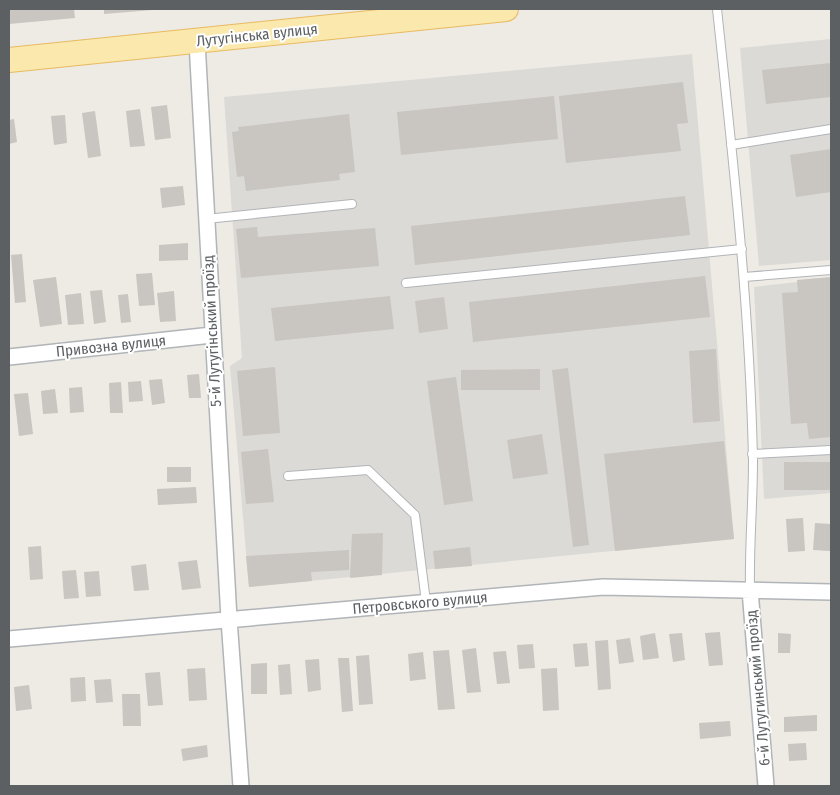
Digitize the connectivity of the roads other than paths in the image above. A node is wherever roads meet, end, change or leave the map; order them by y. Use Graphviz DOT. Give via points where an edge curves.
graph roads {
  1 [pos="506,9"];
  2 [pos="717,9"];
  3 [pos="197,42"];
  4 [pos="9,60"];
  5 [pos="831,129"];
  6 [pos="731,145"];
  7 [pos="352,204"];
  8 [pos="206,219"];
  9 [pos="742,249"];
  10 [pos="831,270"];
  11 [pos="744,277"];
  12 [pos="406,283"];
  13 [pos="212,336"];
  14 [pos="9,357"];
  15 [pos="831,450"];
  16 [pos="752,454"];
  17 [pos="288,476"];
  18 [pos="750,590"];
  19 [pos="831,592"];
  20 [pos="426,602"];
  21 [pos="229,619"];
  22 [pos="9,639"];
  23 [pos="241,786"];
  24 [pos="766,786"];
  1 -- 3 [label="main road, Лутугінська вулиця"];
  2 -- 6 [label="lane"];
  3 -- 4 [label="main road, Лутугінська вулиця"];
  3 -- 8 [label="street, 5-й Лутугінський проїзд"];
  5 -- 6 [label="lane"];
  6 -- 9 [label="lane"];
  7 -- 8 [label="lane"];
  8 -- 13 [label="street, 5-й Лутугінський проїзд"];
  9 -- 11 [label="lane"];
  9 -- 12 [label="lane"];
  10 -- 11 [label="lane"];
  11 -- 16 [label="lane"];
  13 -- 14 [label="street, Привозна вулиця"];
  13 -- 21 [label="street, 5-й Лутугінський проїзд"];
  15 -- 16 [label="lane"];
  16 -- 18 [label="lane"];
  17 -- 20 [label="lane" via="368,470 415,515"];
  18 -- 19 [label="street, Петровського вулиця"];
  18 -- 20 [label="street, Петровського вулиця" via="603,587"];
  18 -- 24 [label="street, 6-й Лутугинський проїзд"];
  20 -- 21 [label="street, Петровського вулиця"];
  21 -- 22 [label="street, Петровського вулиця"];
  21 -- 23 [label="street, 5-й Лутугінський проїзд"];
}
